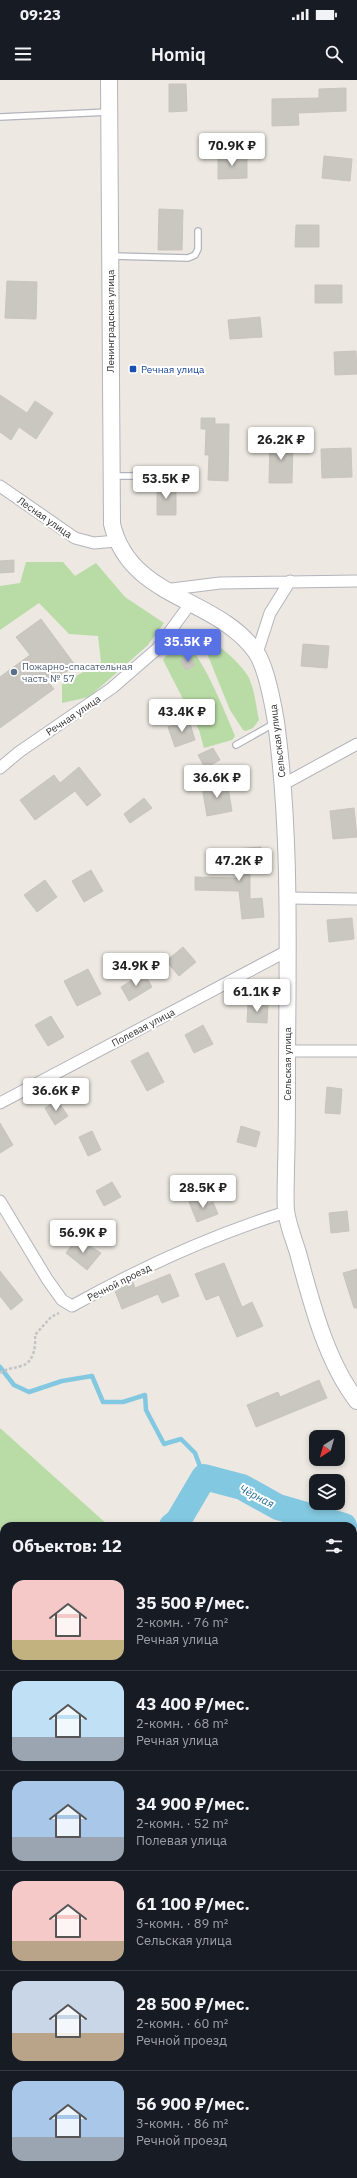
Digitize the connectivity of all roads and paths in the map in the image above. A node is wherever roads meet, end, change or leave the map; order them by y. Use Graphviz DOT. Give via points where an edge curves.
graph roads {
  1 [pos="109,80"];
  2 [pos="109,112"];
  3 [pos="0,117"];
  4 [pos="198,231"];
  5 [pos="110,256"];
  6 [pos="111,476"];
  7 [pos="195,476"];
  8 [pos="0,486"];
  9 [pos="116,541"];
  10 [pos="290,581"];
  11 [pos="357,581"];
  12 [pos="164,590"];
  13 [pos="190,604"];
  14 [pos="257,654"];
  15 [pos="276,722"];
  16 [pos="357,744"];
  17 [pos="236,745"];
  18 [pos="0,768"];
  19 [pos="282,785"];
  20 [pos="288,898"];
  21 [pos="357,899"];
  22 [pos="287,951"];
  23 [pos="287,1051"];
  24 [pos="357,1051"];
  25 [pos="0,1103"];
  26 [pos="0,1201"];
  27 [pos="286,1212"];
  28 [pos="51,1318"];
  29 [pos="0,1373"];
  30 [pos="357,1401"];
  1 -- 2 [label="main road, Ленинградская улица"];
  2 -- 3 [label="lane"];
  2 -- 5 [label="main road, Ленинградская улица"];
  4 -- 5 [label="lane" via="198,249 195,255 188,258"];
  5 -- 6 [label="main road, Ленинградская улица"];
  6 -- 7 [label="lane"];
  6 -- 9 [label="main road, Ленинградская улица" via="112,524"];
  8 -- 9 [label="street, Лесная улица" via="75,538 94,544"];
  9 -- 12 [label="main road, Ленинградская улица" via="127,559 144,577"];
  10 -- 11 [label="street"];
  10 -- 12 [label="street" via="220,583"];
  10 -- 14 [label="street" via="270,612"];
  12 -- 13 [label="main road"];
  13 -- 14 [label="main road" via="240,635"];
  13 -- 18 [label="street, Речная улица" via="157,649 112,688"];
  14 -- 15 [label="main road, Сельская улица" via="272,698"];
  15 -- 17 [label="lane"];
  15 -- 19 [label="main road, Сельская улица"];
  16 -- 19 [label="street"];
  19 -- 20 [label="main road, Сельская улица"];
  20 -- 21 [label="street"];
  20 -- 22 [label="main road, Сельская улица"];
  22 -- 23 [label="main road, Сельская улица"];
  22 -- 25 [label="street, Полевая улица"];
  23 -- 24 [label="street"];
  23 -- 27 [label="main road, Сельская улица"];
  26 -- 27 [label="street, Речной проезд" via="47,1279 62,1300 72,1306 130,1274 246,1224"];
  27 -- 30 [label="main road, Сельская улица" via="311,1302 335,1364"];
  28 -- 29 [label="path" via="35,1335 33,1356 22,1366 8,1368"];
}
